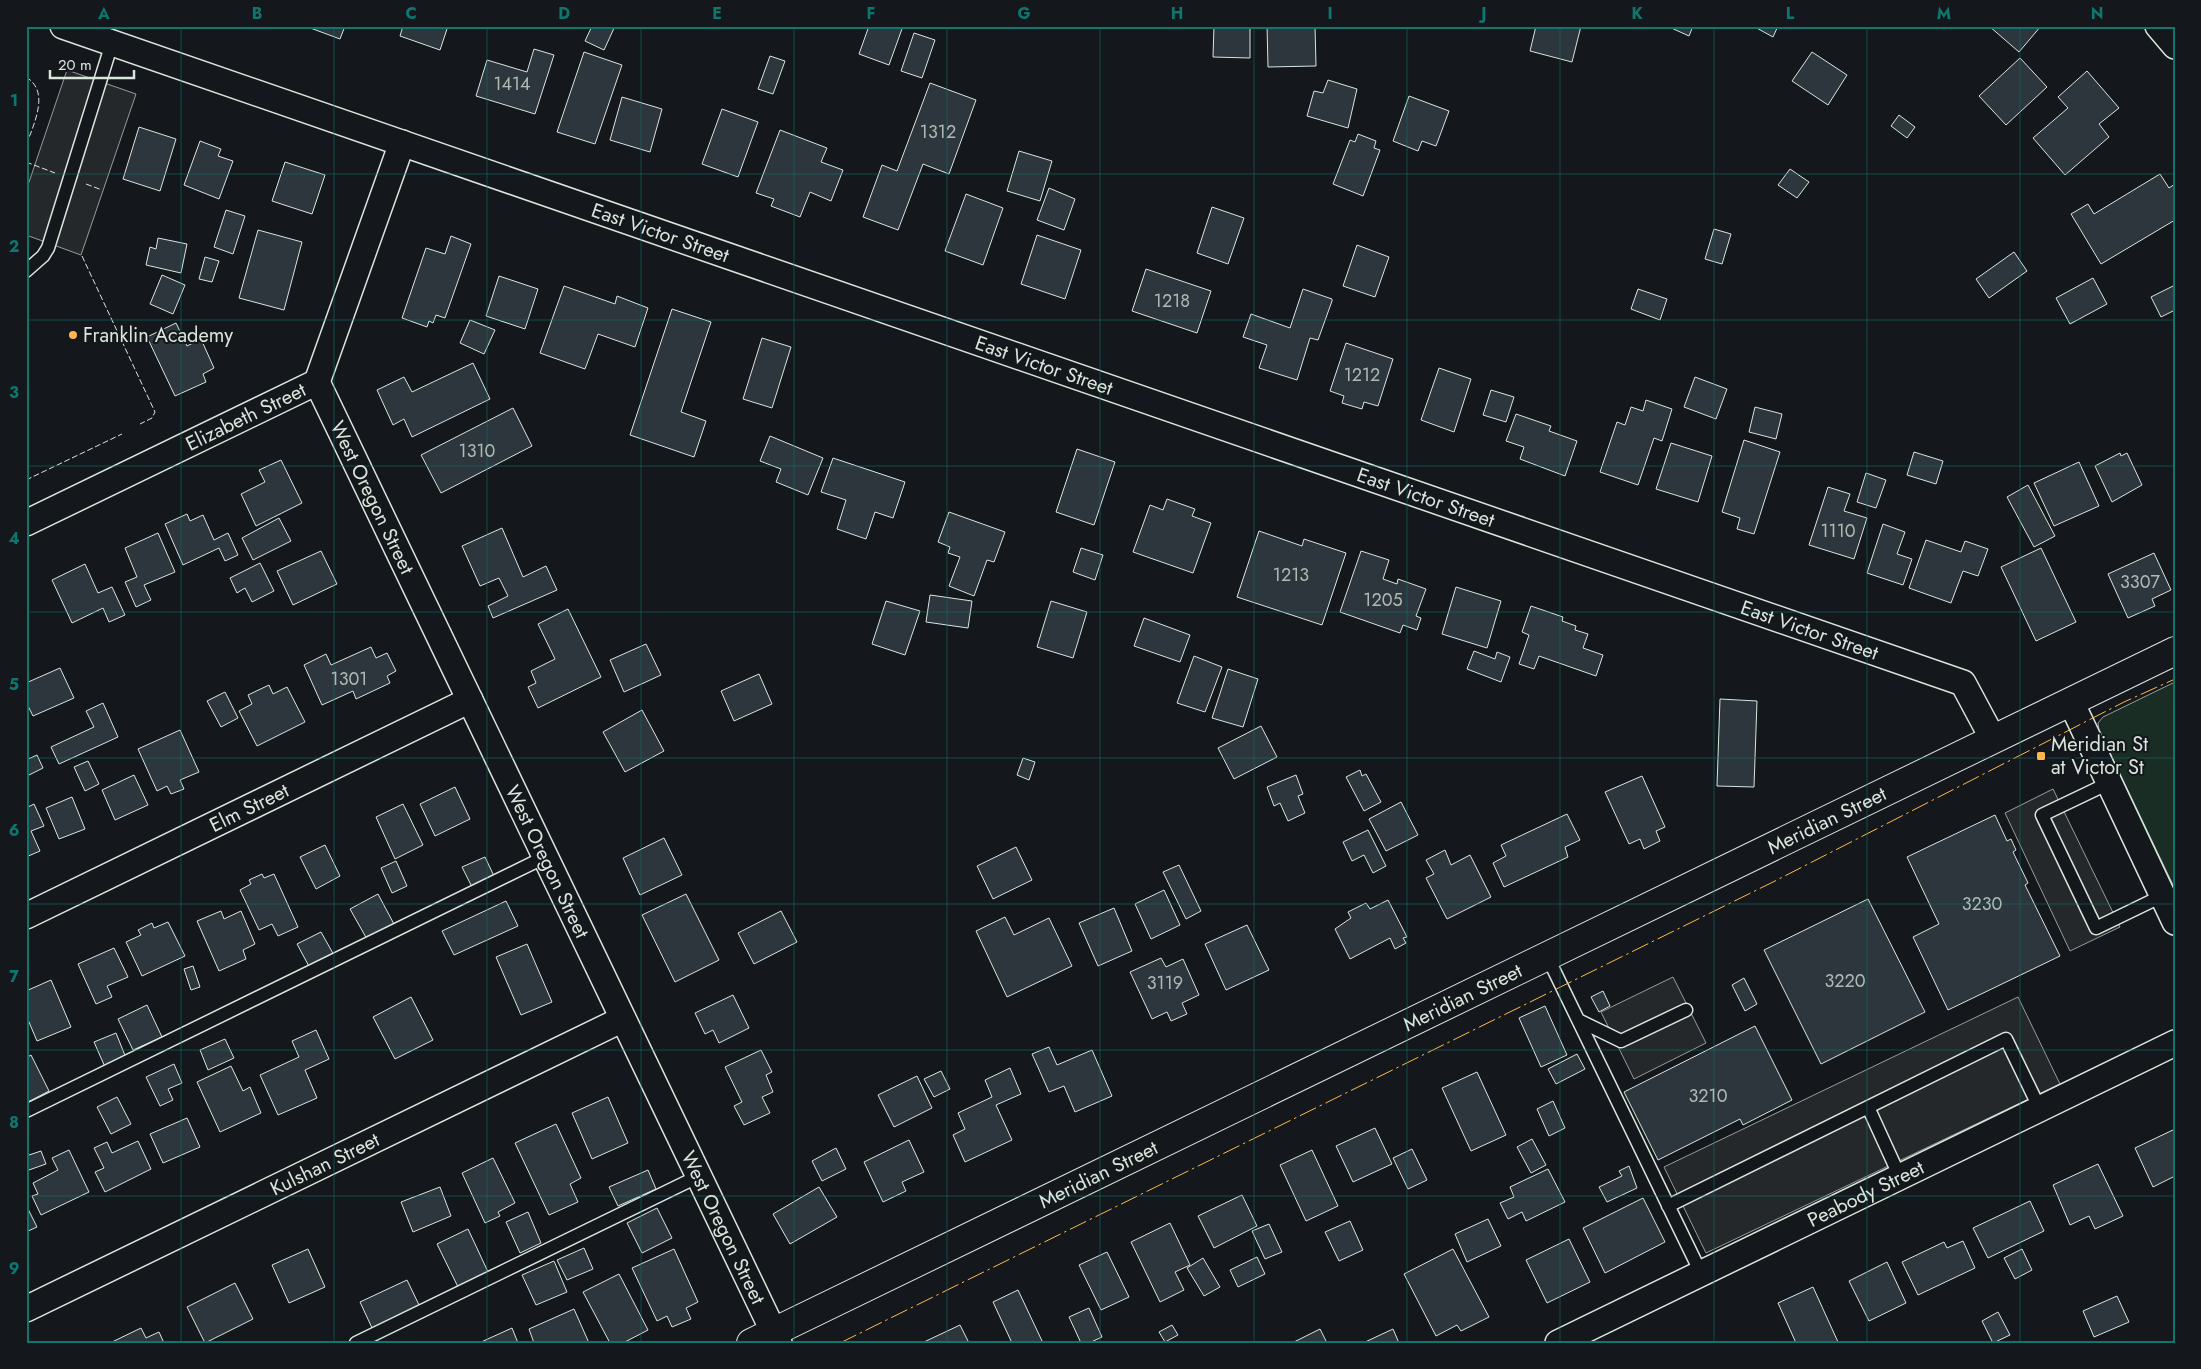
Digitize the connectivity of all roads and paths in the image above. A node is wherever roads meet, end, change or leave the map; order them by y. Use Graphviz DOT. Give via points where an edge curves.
graph roads {
  1 [pos="63,26"];
  2 [pos="2158,26"];
  3 [pos="112,43"];
  4 [pos="2175,46"];
  5 [pos="402,143"];
  6 [pos="26,271"];
  7 [pos="317,382"];
  8 [pos="26,523"];
  9 [pos="2175,651"];
  10 [pos="470,700"];
  11 [pos="2071,702"];
  12 [pos="1993,739"];
  13 [pos="2109,783"];
  14 [pos="545,857"];
  15 [pos="2162,896"];
  16 [pos="26,916"];
  17 [pos="2175,922"];
  18 [pos="1547,956"];
  19 [pos="1686,1010"];
  20 [pos="623,1019"];
  21 [pos="1578,1020"];
  22 [pos="2175,1043"];
  23 [pos="1868,1107"];
  24 [pos="2040,1109"];
  25 [pos="26,1111"];
  26 [pos="699,1176"];
  27 [pos="1900,1177"];
  28 [pos="1668,1206"];
  29 [pos="1701,1274"];
  30 [pos="26,1309"];
  31 [pos="768,1339"];
  32 [pos="356,1343"];
  33 [pos="1558,1343"];
  1 -- 3 [label="street, East Victor Street"];
  2 -- 4 [label="street"];
  3 -- 5 [label="street, East Victor Street"];
  3 -- 6 [label="lane" via="48,248"];
  5 -- 7 [label="street, Elizabeth Street"];
  5 -- 12 [label="street, East Victor Street" via="1963,683"];
  7 -- 8 [label="street, Elizabeth Street"];
  7 -- 10 [label="street, West Oregon Street"];
  9 -- 11 [label="main road, Meridian Street"];
  10 -- 14 [label="street, West Oregon Street"];
  10 -- 16 [label="street, Elm Street"];
  11 -- 12 [label="main road, Meridian Street"];
  11 -- 13 [label="street"];
  12 -- 18 [label="main road, Meridian Street"];
  13 -- 15 [label="street"];
  13 -- 15 [label="lane" via="2042,815 2096,928"];
  14 -- 20 [label="street, West Oregon Street"];
  14 -- 25 [label="lane"];
  15 -- 17 [label="street"];
  18 -- 21 [label="lane"];
  18 -- 31 [label="main road, Meridian Street"];
  19 -- 21 [label="lane" via="1621,1041"];
  20 -- 26 [label="street, West Oregon Street"];
  20 -- 30 [label="street, Kulshan Street"];
  21 -- 28 [label="lane"];
  22 -- 24 [label="street, Peabody Street"];
  23 -- 24 [label="lane" via="2006,1039"];
  23 -- 27 [label="lane"];
  23 -- 28 [label="lane"];
  24 -- 27 [label="street, Peabody Street"];
  26 -- 31 [label="street, West Oregon Street"];
  26 -- 32 [label="lane"];
  27 -- 29 [label="street, Peabody Street"];
  28 -- 29 [label="lane"];
  29 -- 33 [label="street, Peabody Street"];
}
